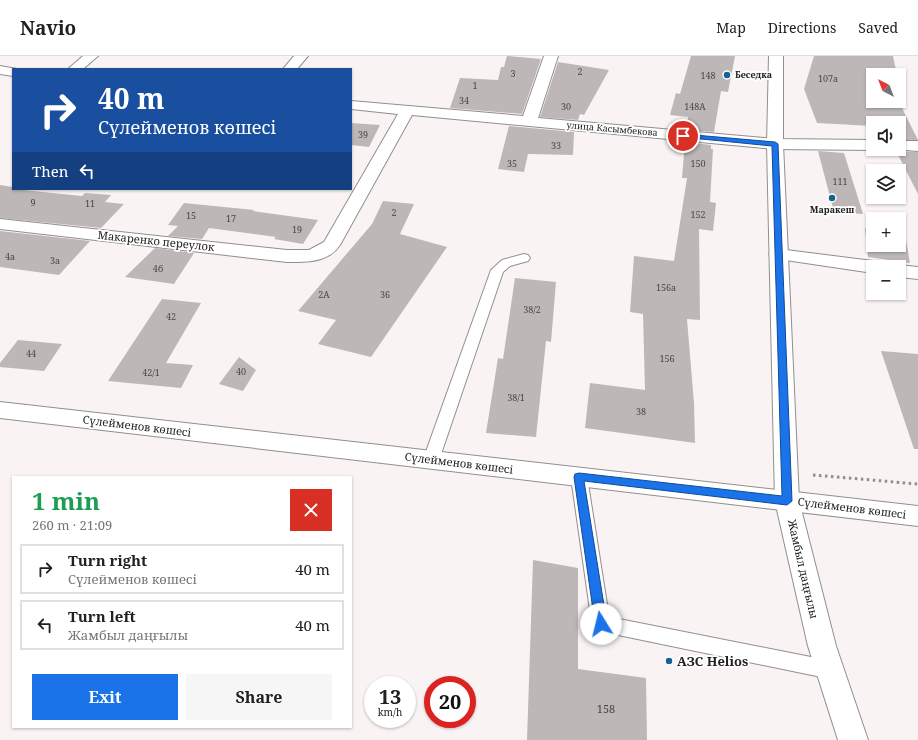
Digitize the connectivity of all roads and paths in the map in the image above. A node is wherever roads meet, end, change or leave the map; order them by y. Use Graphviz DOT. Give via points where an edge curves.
graph roads {
  1 [pos="91,56"];
  2 [pos="301,56"];
  3 [pos="550,56"];
  4 [pos="776,56"];
  5 [pos="76,68"];
  6 [pos="291,68"];
  7 [pos="0,70"];
  8 [pos="12,72"];
  9 [pos="352,105"];
  10 [pos="407,110"];
  11 [pos="529,122"];
  12 [pos="775,144"];
  13 [pos="866,145"];
  14 [pos="906,146"];
  15 [pos="918,146"];
  16 [pos="0,224"];
  17 [pos="778,254"];
  18 [pos="524,258"];
  19 [pos="866,266"];
  20 [pos="906,272"];
  21 [pos="918,273"];
  22 [pos="0,410"];
  23 [pos="431,460"];
  24 [pos="786,473"];
  25 [pos="579,477"];
  26 [pos="918,484"];
  27 [pos="787,501"];
  28 [pos="918,516"];
  29 [pos="830,670"];
  30 [pos="853,740"];
  1 -- 5 [label="street"];
  2 -- 6 [label="street"];
  3 -- 11 [label="street"];
  4 -- 12 [label="street, Жамбыл даңғылы"];
  7 -- 8 [label="street"];
  9 -- 10 [label="street, улица Касымбекова"];
  10 -- 11 [label="street, улица Касымбекова"];
  10 -- 16 [label="street, Макаренко переулок" via="331,245 313,256 287,256"];
  11 -- 12 [label="street, улица Касымбекова"];
  12 -- 13 [label="street, улица Касымбекова"];
  12 -- 17 [label="street, Жамбыл даңғылы"];
  14 -- 15 [label="street"];
  17 -- 19 [label="street"];
  17 -- 24 [label="street, Жамбыл даңғылы"];
  18 -- 23 [label="lane" via="506,263 497,270"];
  20 -- 21 [label="street"];
  22 -- 23 [label="street, Сүлейменов көшесі"];
  23 -- 25 [label="street, Сүлейменов көшесі"];
  24 -- 26 [label="path"];
  24 -- 27 [label="street, Жамбыл даңғылы"];
  25 -- 27 [label="street, Сүлейменов көшесі"];
  25 -- 29 [label="lane" via="601,624"];
  27 -- 28 [label="street, Сүлейменов көшесі"];
  27 -- 29 [label="street, Жамбыл даңғылы"];
  29 -- 30 [label="street, Жамбыл даңғылы"];
}
